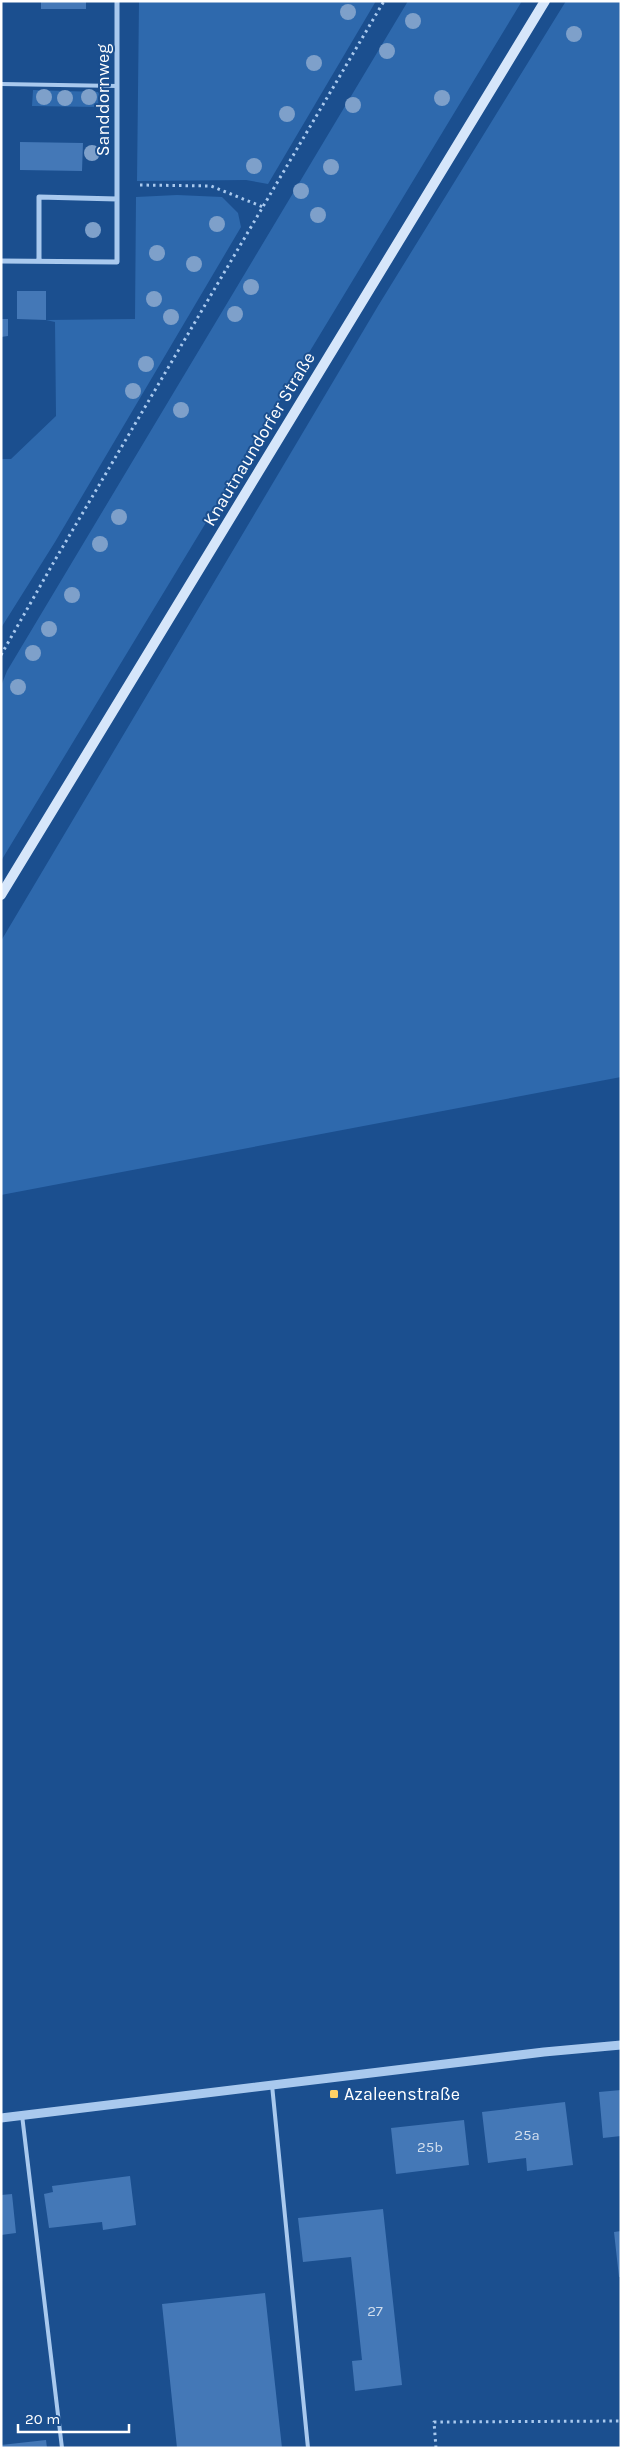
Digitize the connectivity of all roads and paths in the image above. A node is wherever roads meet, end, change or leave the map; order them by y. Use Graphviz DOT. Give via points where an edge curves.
graph roads {
  1 [pos="117,1"];
  2 [pos="384,1"];
  3 [pos="545,1"];
  4 [pos="1,84"];
  5 [pos="117,86"];
  6 [pos="117,185"];
  7 [pos="117,199"];
  8 [pos="262,207"];
  9 [pos="1,261"];
  10 [pos="39,261"];
  11 [pos="1,655"];
  12 [pos="1,895"];
  13 [pos="621,2045"];
  14 [pos="272,2085"];
  15 [pos="22,2115"];
  16 [pos="1,2118"];
  17 [pos="621,2421"];
  18 [pos="62,2448"];
  19 [pos="308,2448"];
  20 [pos="436,2448"];
  1 -- 5 [label="street, Sanddornweg"];
  2 -- 8 [label="path"];
  3 -- 12 [label="main road, Knautnaundorfer Straße"];
  4 -- 5 [label="lane"];
  5 -- 6 [label="street, Sanddornweg"];
  6 -- 7 [label="street, Sanddornweg"];
  6 -- 8 [label="path" via="211,186"];
  7 -- 10 [label="street, Sanddornweg" via="117,262"];
  7 -- 10 [label="street" via="39,198"];
  8 -- 11 [label="path"];
  9 -- 10 [label="street, Sanddornweg"];
  13 -- 14 [label="street"];
  14 -- 15 [label="street"];
  14 -- 19 [label="lane"];
  15 -- 16 [label="street"];
  15 -- 18 [label="lane"];
  17 -- 20 [label="path" via="434,2422"];
}
